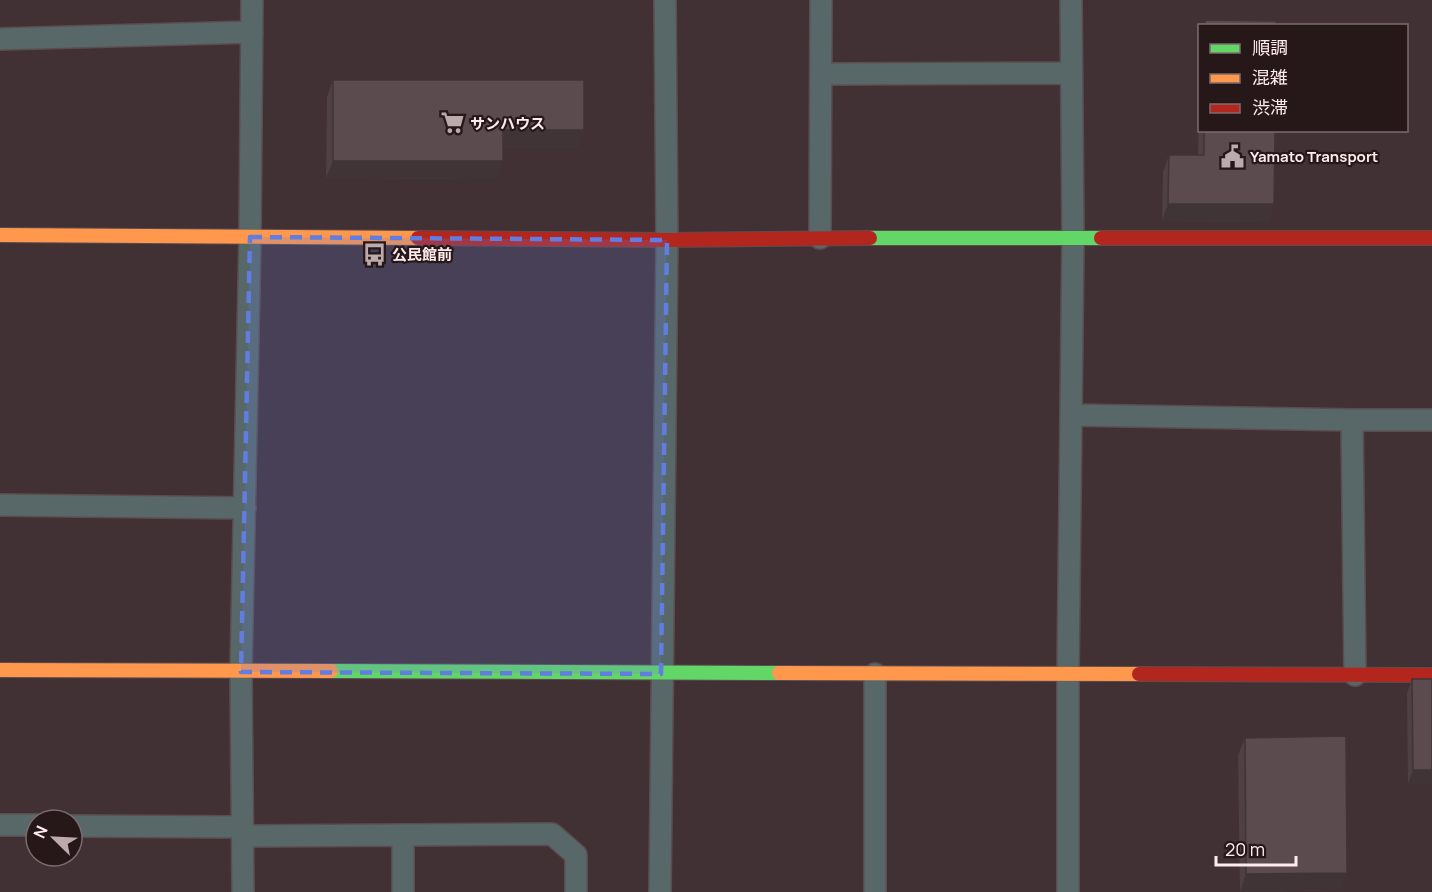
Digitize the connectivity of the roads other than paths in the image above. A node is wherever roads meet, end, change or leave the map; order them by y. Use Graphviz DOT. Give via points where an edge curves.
graph roads {
  1 [pos="252,0"];
  2 [pos="665,0"];
  3 [pos="821,0"];
  4 [pos="1071,0"];
  5 [pos="252,32"];
  6 [pos="0,39"];
  7 [pos="1071,72"];
  8 [pos="822,74"];
  9 [pos="0,235"];
  10 [pos="250,237"];
  11 [pos="1073,237"];
  12 [pos="820,238"];
  13 [pos="1432,238"];
  14 [pos="668,240"];
  15 [pos="1071,415"];
  16 [pos="1352,420"];
  17 [pos="1432,420"];
  18 [pos="0,505"];
  19 [pos="245,508"];
  20 [pos="0,670"];
  21 [pos="241,672"];
  22 [pos="662,674"];
  23 [pos="875,674"];
  24 [pos="1068,675"];
  25 [pos="1355,675"];
  26 [pos="1432,675"];
  27 [pos="0,825"];
  28 [pos="24,825"];
  29 [pos="84,826"];
  30 [pos="243,832"];
  31 [pos="403,835"];
  32 [pos="243,892"];
  33 [pos="403,892"];
  34 [pos="576,892"];
  35 [pos="660,892"];
  36 [pos="875,892"];
  37 [pos="1068,892"];
  1 -- 5 [label="street"];
  2 -- 14 [label="street"];
  3 -- 8 [label="street"];
  4 -- 7 [label="street"];
  5 -- 6 [label="street"];
  5 -- 10 [label="street"];
  7 -- 8 [label="street"];
  7 -- 11 [label="street"];
  8 -- 12 [label="street"];
  9 -- 10 [label="street"];
  10 -- 14 [label="street"];
  10 -- 19 [label="street"];
  11 -- 12 [label="street"];
  11 -- 13 [label="street"];
  11 -- 15 [label="street"];
  12 -- 14 [label="street"];
  14 -- 22 [label="street"];
  15 -- 16 [label="street"];
  15 -- 24 [label="street"];
  16 -- 17 [label="street"];
  16 -- 25 [label="street"];
  18 -- 19 [label="street"];
  19 -- 21 [label="street"];
  20 -- 21 [label="street"];
  21 -- 22 [label="street"];
  21 -- 30 [label="street"];
  22 -- 23 [label="street"];
  22 -- 35 [label="street"];
  23 -- 24 [label="street"];
  23 -- 36 [label="street"];
  24 -- 25 [label="street"];
  24 -- 37 [label="street"];
  25 -- 26 [label="street"];
  27 -- 28 [label="street"];
  29 -- 30 [label="street"];
  30 -- 31 [label="street"];
  30 -- 32 [label="street"];
  31 -- 33 [label="street"];
  31 -- 34 [label="street" via="552,834 576,855"];
}
